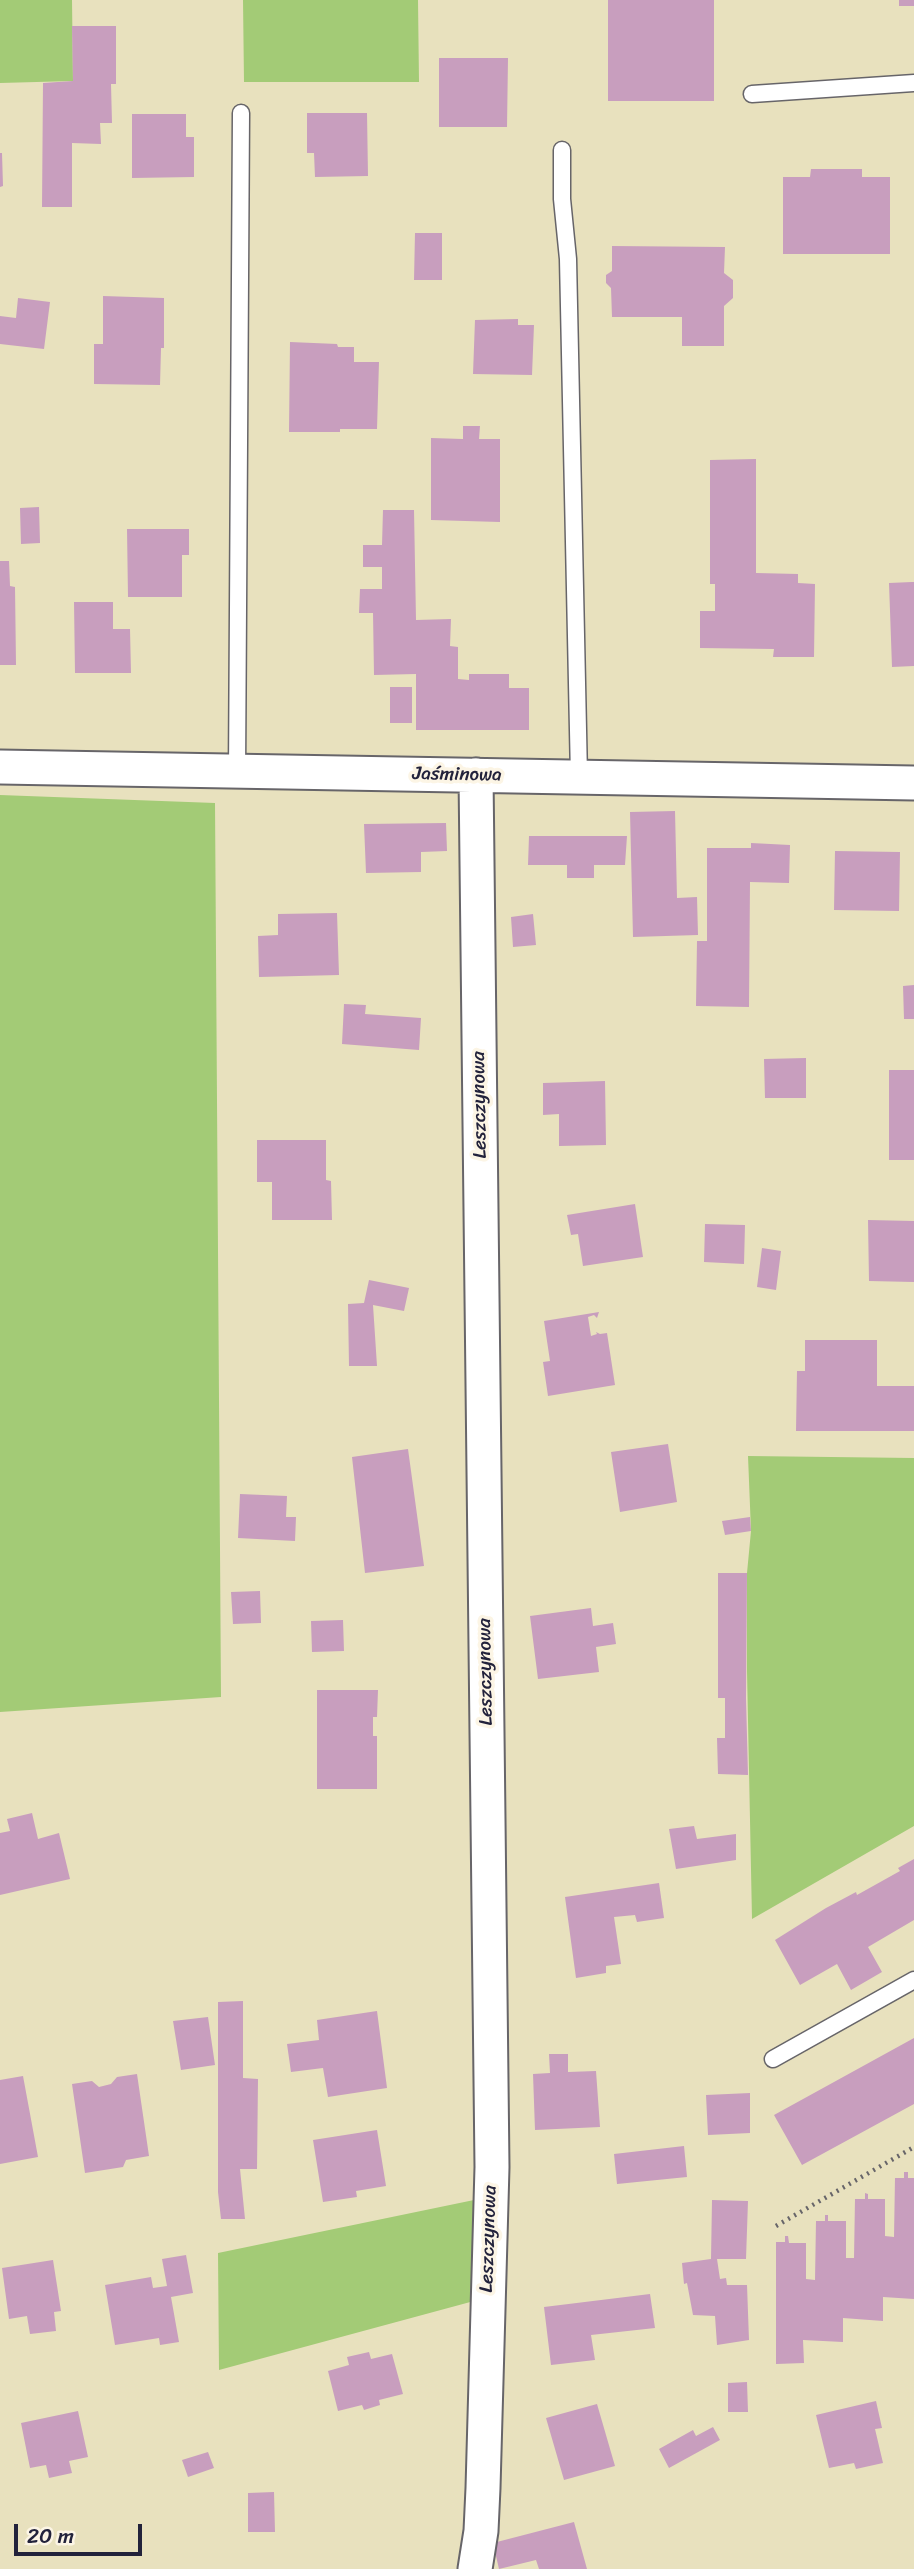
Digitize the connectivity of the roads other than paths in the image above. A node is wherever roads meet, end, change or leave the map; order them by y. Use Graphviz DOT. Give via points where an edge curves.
graph roads {
  1 [pos="914,83"];
  2 [pos="752,94"];
  3 [pos="241,113"];
  4 [pos="562,150"];
  5 [pos="0,767"];
  6 [pos="237,773"];
  7 [pos="476,775"];
  8 [pos="579,777"];
  9 [pos="914,783"];
  10 [pos="914,1980"];
  11 [pos="774,2059"];
  12 [pos="475,2569"];
  1 -- 2 [label="lane"];
  3 -- 6 [label="lane"];
  4 -- 8 [label="lane"];
  5 -- 6 [label="street, Jaśminowa"];
  6 -- 7 [label="street, Jaśminowa"];
  7 -- 8 [label="street, Jaśminowa"];
  7 -- 12 [label="street, Leszczynowa" via="492,2167 482,2509"];
  8 -- 9 [label="street, Jaśminowa"];
  10 -- 11 [label="lane"];
}
